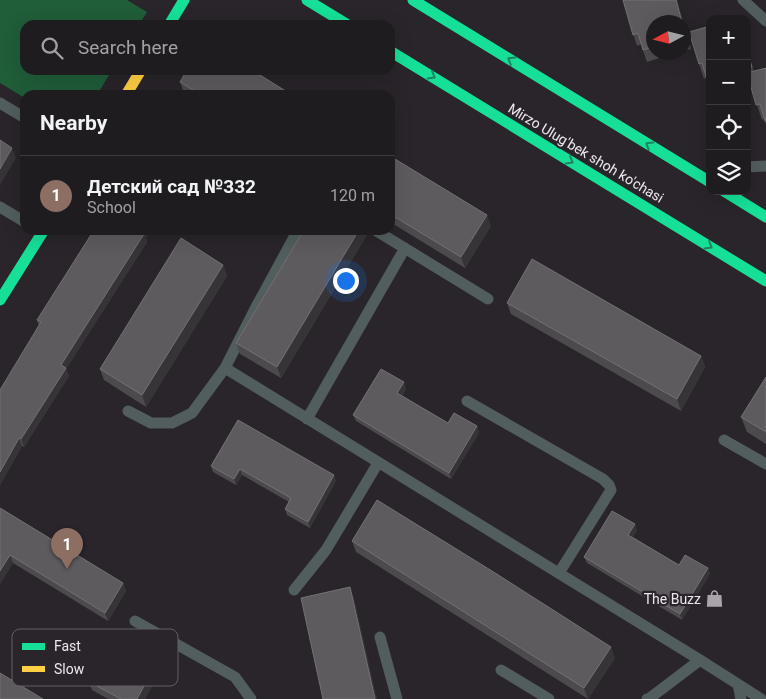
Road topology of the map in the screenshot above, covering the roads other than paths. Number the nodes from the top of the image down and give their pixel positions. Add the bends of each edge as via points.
1 (184, 0) edge
2 (307, 0) edge
3 (412, 0) edge
4 (743, 0) edge
5 (172, 20) edge
6 (340, 20) edge
7 (766, 22) edge
8 (395, 54) edge
9 (138, 75) edge
10 (129, 90) edge
11 (0, 103) edge
12 (20, 115) edge
13 (766, 166) edge
14 (751, 167) edge
15 (706, 169) edge
16 (691, 171) junction
17 (706, 180) edge
18 (730, 195) edge
19 (0, 207) edge
20 (766, 217) edge
21 (20, 219) edge
22 (40, 235) edge
23 (295, 235) edge
24 (383, 235) edge
25 (405, 248) junction
26 (766, 281) edge
27 (488, 299) dead end
28 (0, 300) edge
29 (225, 368) junction
30 (467, 401) dead end
31 (128, 411) dead end
32 (307, 418) junction
33 (724, 440) dead end
34 (378, 463) junction
35 (766, 464) edge
36 (559, 574) junction
37 (294, 590) dead end
38 (135, 621) dead end
39 (149, 629) edge
40 (380, 637) dead end
41 (178, 645) edge
42 (700, 660) junction
43 (500, 670) dead end
44 (738, 684) junction
45 (251, 699) edge
46 (397, 699) edge
47 (549, 699) edge
48 (649, 699) edge
49 (741, 699) edge
50 (761, 699) edge

1 - 5 main road
2 - 6 main road
16 -> 3 main road
4 - 7 lane
8 -> 26 main road, Mirzo Ulug'bek shoh ko'chasi
9 - 10 main road
11 - 12 lane
13 - 14 lane
15 - 16 lane
16 - 17 main road
18 - 20 main road
19 - 21 lane
22 - 28 main road
23 - 29 lane
24 - 25 lane
25 - 27 lane
25 - 32 lane
29 - 31 lane via 192,414 172,423 152,423
29 - 32 lane
30 - 36 lane via 609,485 611,490
32 - 34 lane
33 - 35 lane
34 - 36 lane
34 - 37 lane via 326,550
36 - 42 lane
38 - 39 lane
40 - 46 lane
41 - 45 lane via 235,677
42 - 44 lane
42 - 48 lane
43 - 47 lane
44 - 49 lane
44 - 50 lane

